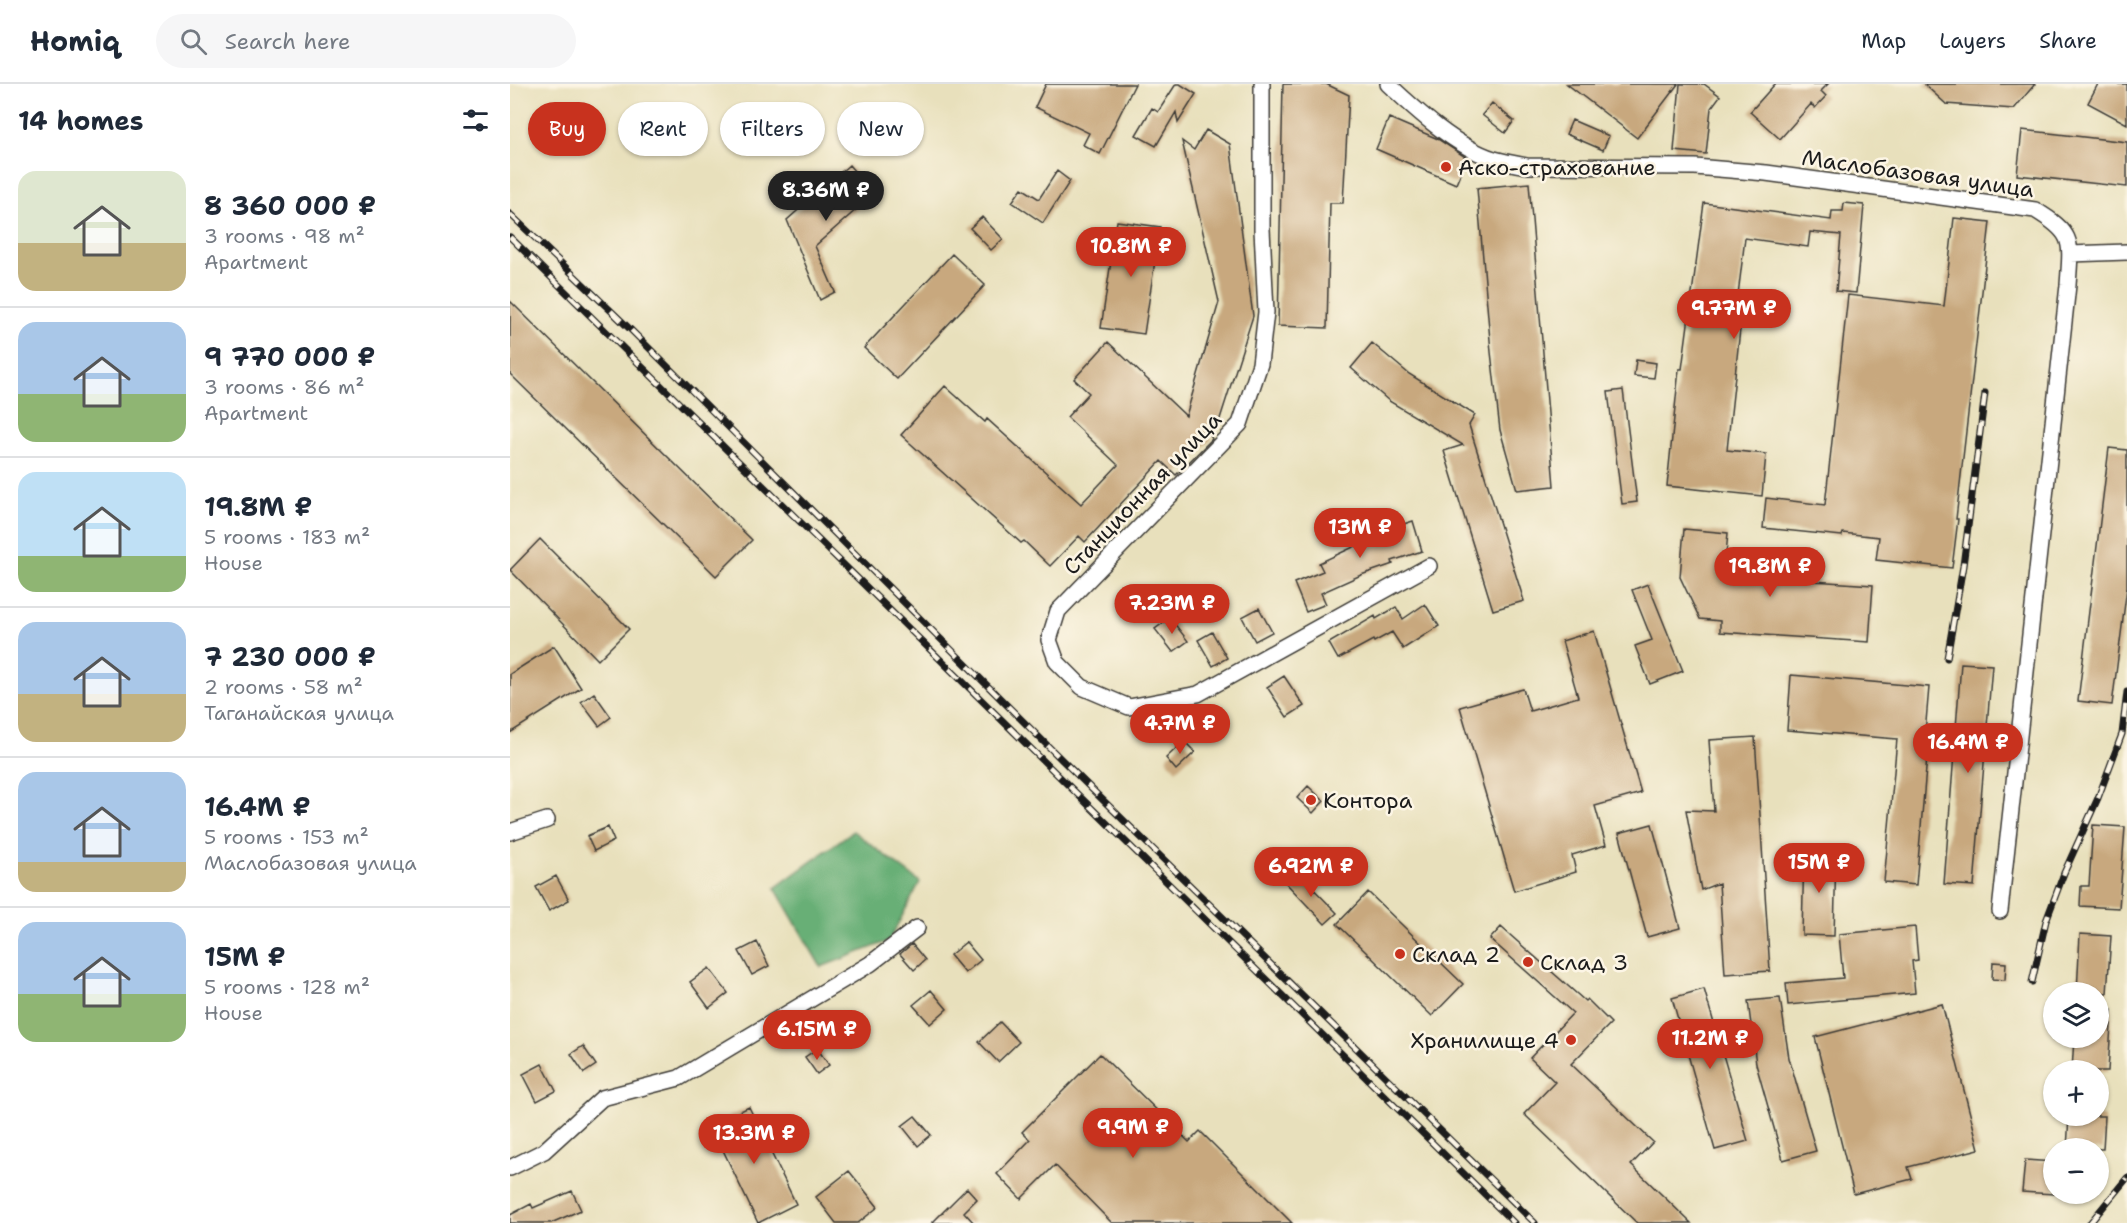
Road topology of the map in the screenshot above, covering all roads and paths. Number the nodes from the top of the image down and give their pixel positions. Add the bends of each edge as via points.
1 (1262, 84) edge
2 (1388, 84) edge
3 (2127, 252) edge
4 (2070, 254) junction
5 (1429, 566) dead end
6 (547, 820) dead end
7 (510, 832) edge
8 (2000, 911) dead end
9 (917, 928) dead end
10 (510, 1168) edge

1 - 5 street, Станционная улица via 1266,312 1260,364 1240,424 1058,611 1049,640 1057,662 1082,687 1129,707 1198,694
2 - 4 street, Маслобазовая улица via 1447,132 1493,159 1527,166 1695,167 1766,173 2035,210 2056,222 2068,238
3 - 4 street
4 - 8 street, Маслобазовая улица
6 - 7 street
9 - 10 street via 870,964 680,1078 602,1098 544,1151

